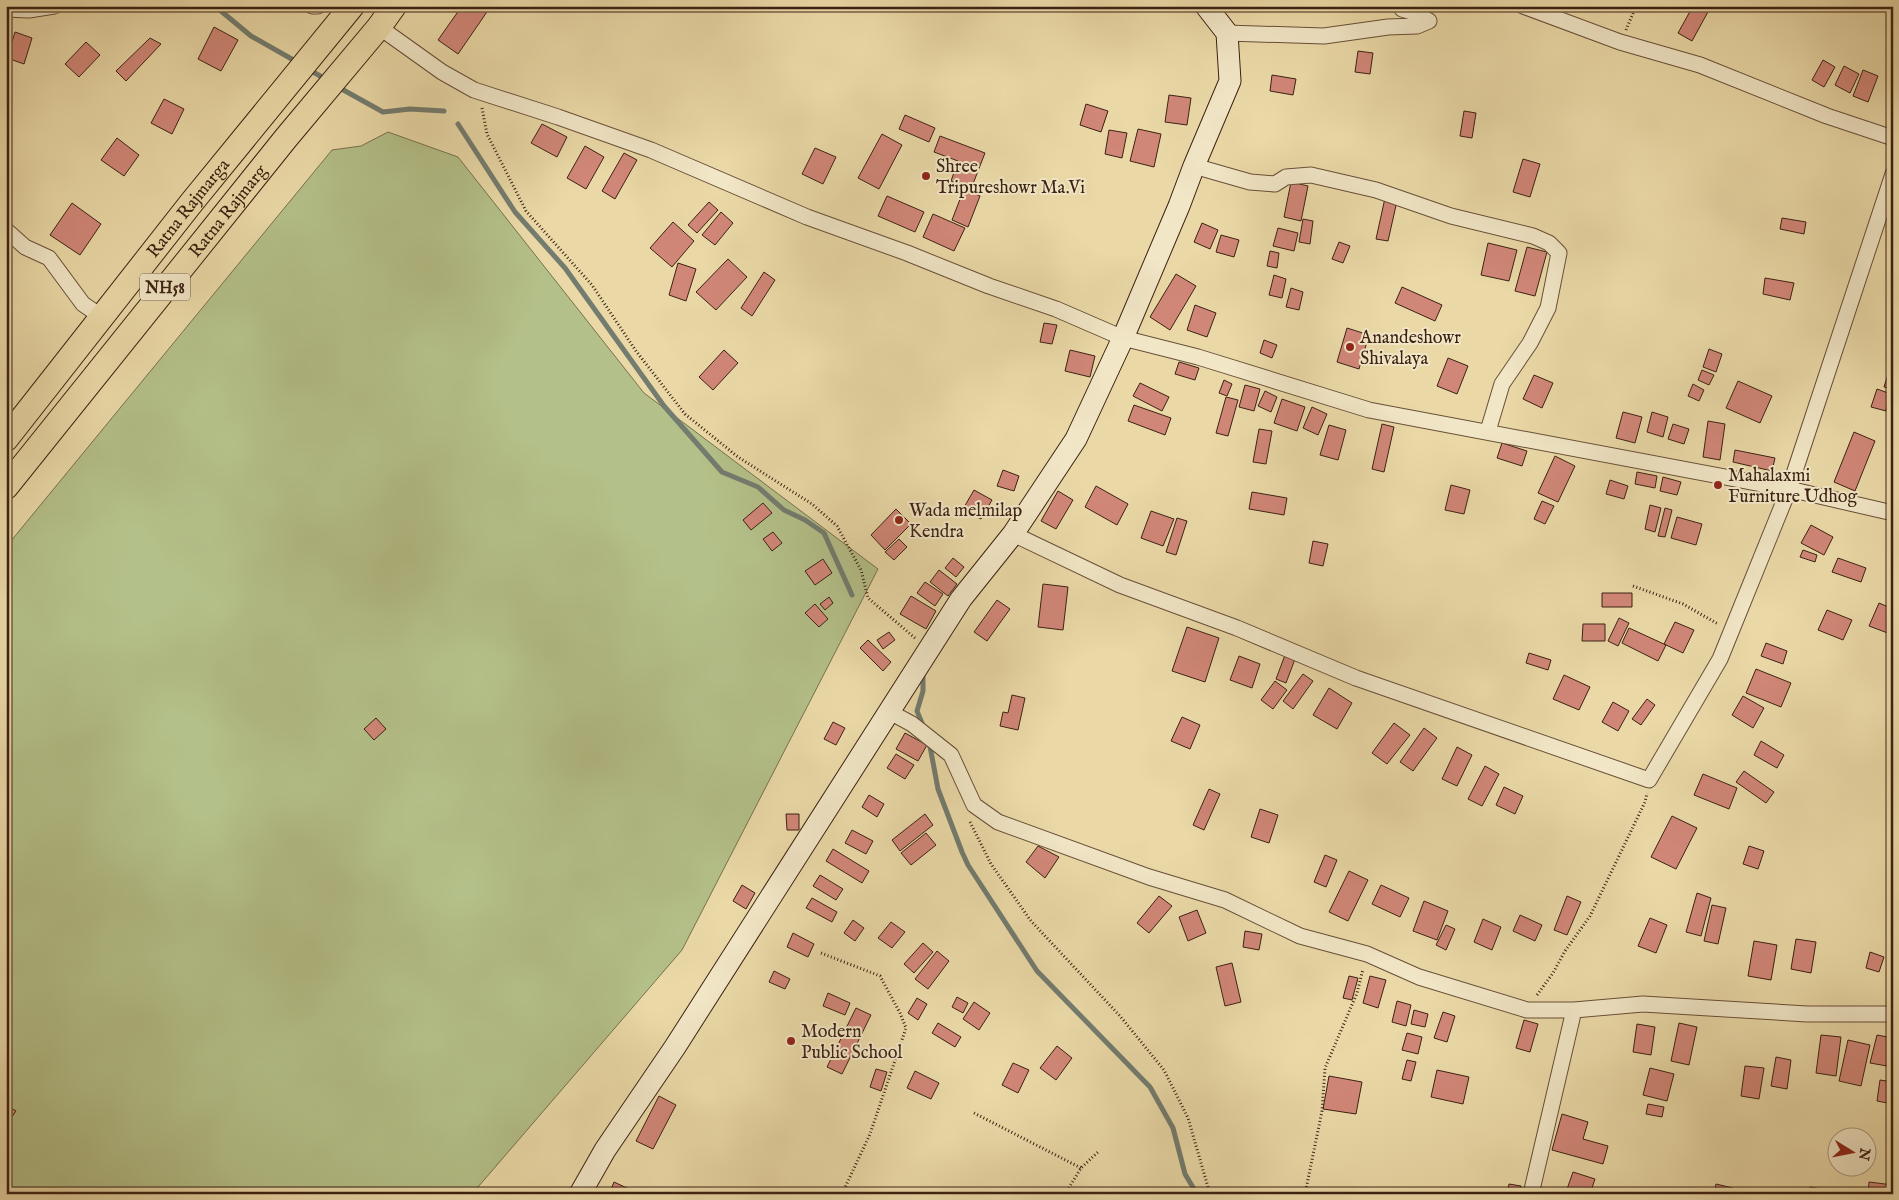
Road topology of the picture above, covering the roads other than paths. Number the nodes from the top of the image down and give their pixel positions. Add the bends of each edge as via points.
1 (54, 6) edge
2 (312, 6) edge
3 (318, 6) edge
4 (394, 6) edge
5 (1206, 6) edge
6 (1400, 6) edge
7 (1523, 6) edge
8 (6, 9) edge
9 (349, 11) edge
10 (376, 30) junction
11 (1227, 34) junction
12 (1893, 138) edge
13 (1194, 166) junction
14 (1893, 174) edge
15 (6, 230) edge
16 (102, 317) junction
17 (1123, 338) junction
18 (1488, 431) junction
19 (6, 439) edge
20 (6, 487) edge
21 (1789, 489) junction
22 (1893, 513) edge
23 (1013, 534) junction
24 (888, 711) junction
25 (1574, 1010) junction
26 (1893, 1014) edge
27 (580, 1194) edge
28 (1530, 1194) edge

1 - 8 street
2 - 3 street
4 - 10 main road, Ratna Rajmarg / NH58
5 - 11 main road
6 - 11 street via 1429,21 1417,26 1324,36
7 - 12 street via 1620,42 1700,65 1827,116
9 - 16 main road, Ratna Rajmarga / NH58
10 - 17 street via 474,90 651,150 807,217 1056,309
10 - 20 main road, Ratna Rajmarg / NH58
11 - 13 main road via 1230,81
13 - 17 main road
13 - 18 street via 1250,182 1275,184 1286,177 1311,175 1376,190 1451,216 1549,243 1559,253 1548,308 1530,343 1502,384
14 - 21 street
15 - 16 street via 25,247 49,258 83,304
16 - 19 main road, Ratna Rajmarga / NH58
17 - 18 street via 1198,357 1369,410
17 - 23 main road via 1076,439
18 - 21 street
21 - 22 street
21 - 23 street via 1720,659 1649,780 1356,678 1237,628 1120,586
23 - 24 main road via 960,599
24 - 25 street via 912,724 951,755 974,805 998,822 1149,877 1225,900 1300,936 1367,954 1419,977 1527,1010
24 - 27 main road via 675,1047 605,1150
25 - 26 street via 1643,1004 1807,1014
25 - 28 street

